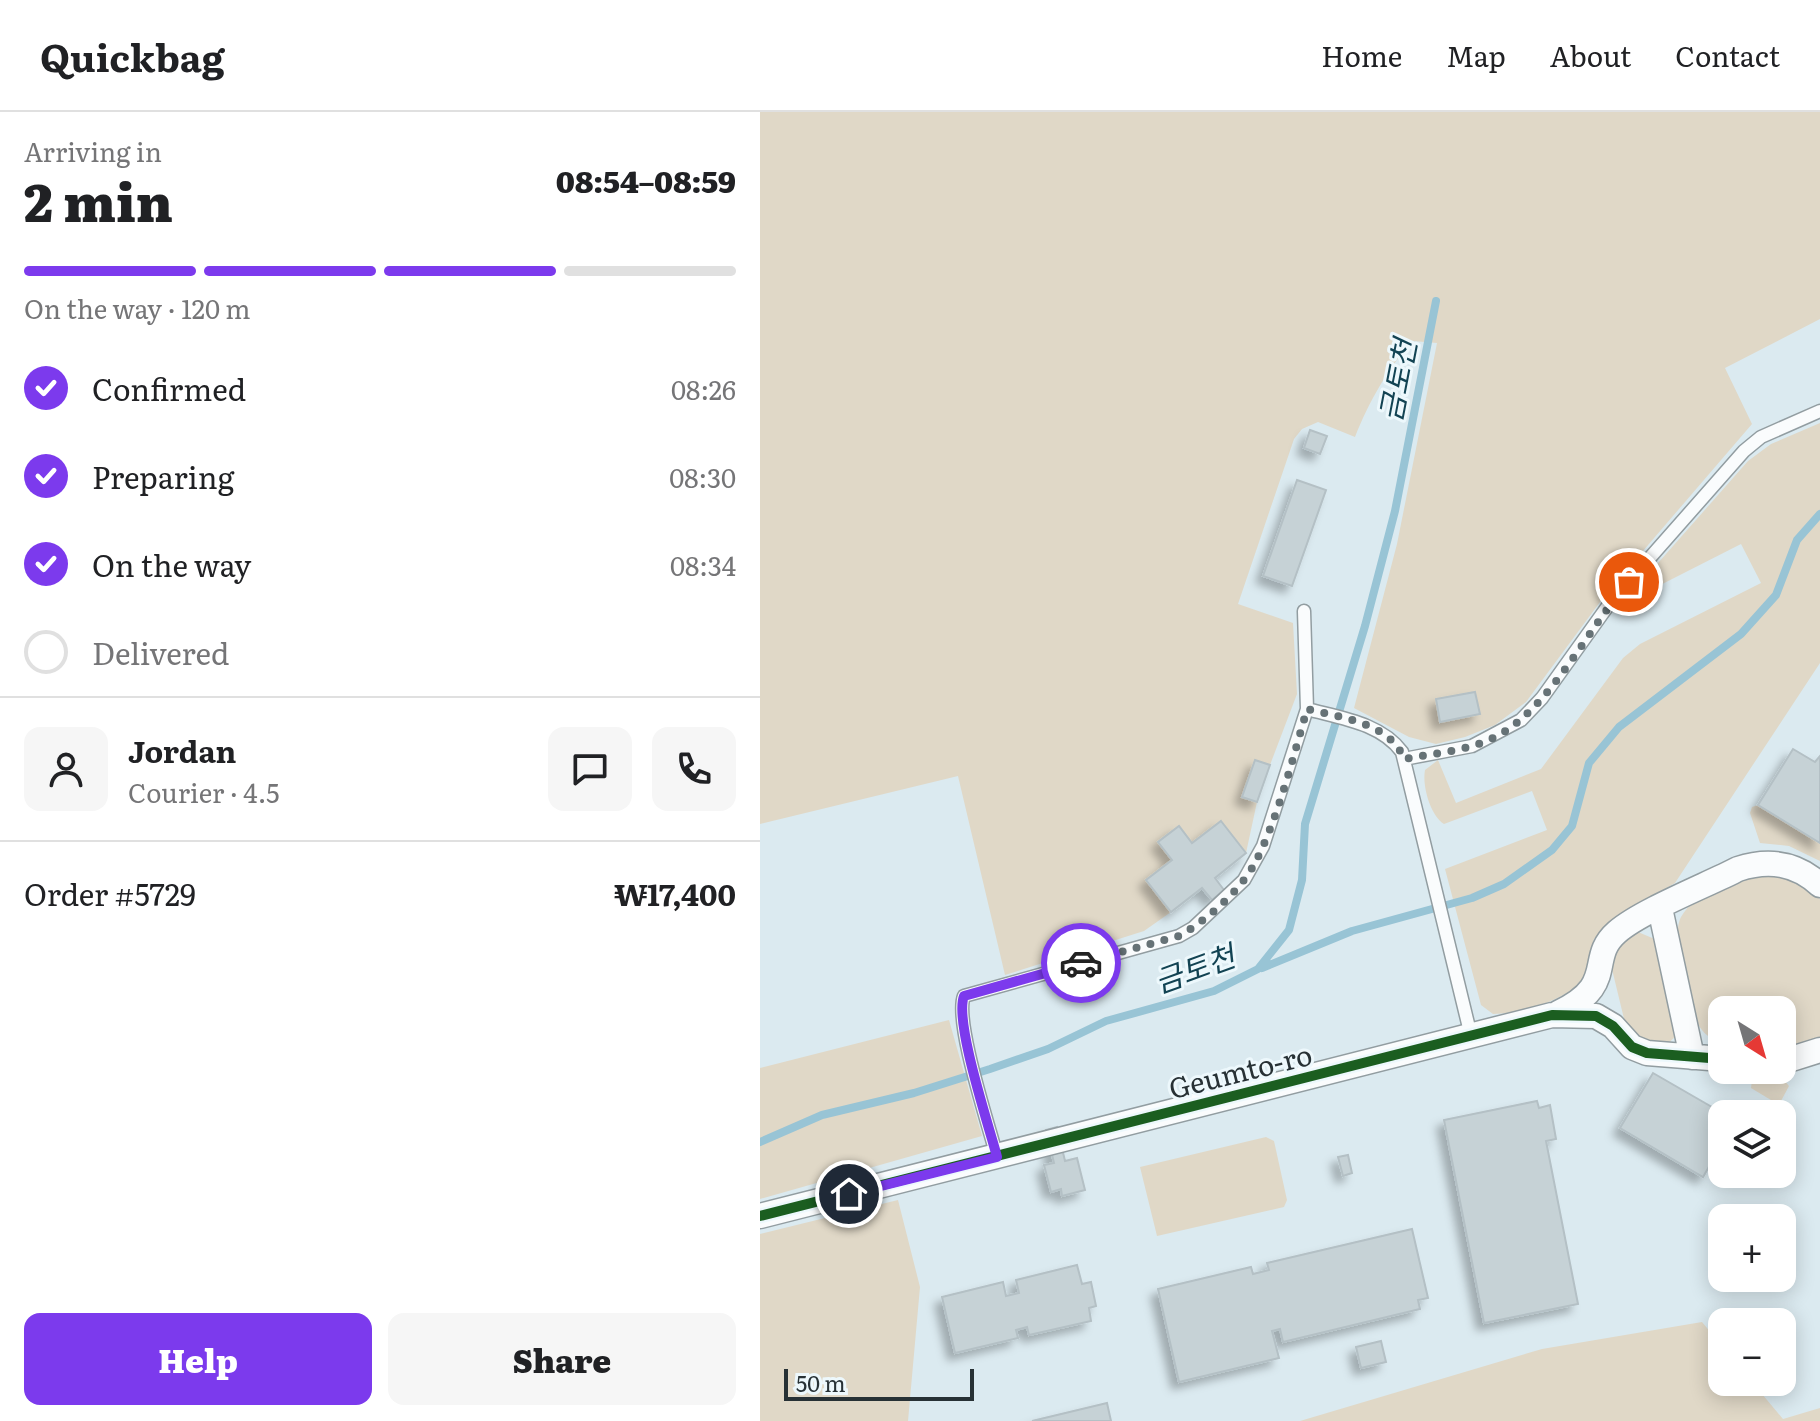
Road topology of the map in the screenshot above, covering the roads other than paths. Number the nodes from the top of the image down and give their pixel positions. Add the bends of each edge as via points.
1 (1820, 411) edge
2 (1304, 611) dead end
3 (1307, 709) junction
4 (1404, 759) junction
5 (1820, 885) edge
6 (1660, 908) junction
7 (1552, 1015) junction
8 (1471, 1036) junction
9 (1820, 1050) edge
10 (1692, 1057) junction
11 (1708, 1058) edge
12 (1796, 1058) edge
13 (995, 1147) junction
14 (760, 1216) edge

1 - 4 lane via 1761,437 1744,451 1610,603 1521,720 1472,746
2 - 3 lane
3 - 4 lane via 1354,722 1394,741
3 - 13 lane via 1255,863 1193,928 1164,942 972,991 962,1002 965,1034
4 - 8 lane
5 - 6 street, Geumto-ro via 1786,866 1752,864
6 - 7 street, Geumto-ro via 1617,932 1604,951 1600,977 1589,994
6 - 10 street
7 - 8 street, Geumto-ro
7 - 10 street, Geumto-ro via 1596,1016 1639,1051
8 - 13 street, Geumto-ro
9 - 12 street
10 - 11 street, Geumto-ro
13 - 14 street, Geumto-ro

